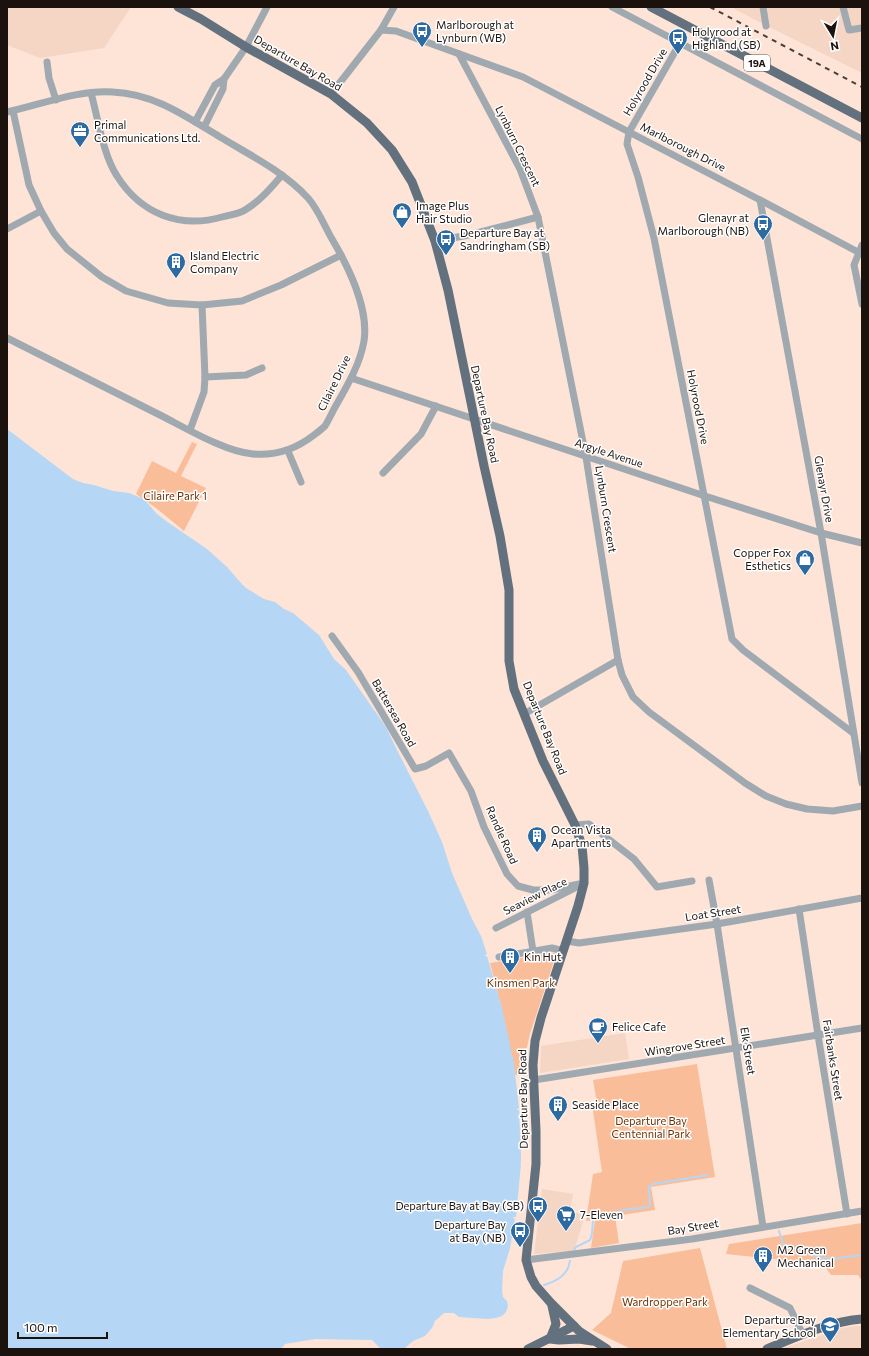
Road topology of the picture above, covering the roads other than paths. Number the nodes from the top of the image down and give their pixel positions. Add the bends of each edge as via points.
1 (178, 7) edge
2 (190, 7) edge
3 (267, 7) edge
4 (394, 7) edge
5 (612, 7) edge
6 (651, 7) edge
7 (763, 7) edge
8 (843, 7) edge
9 (201, 19) junction
10 (766, 26) dead end
11 (862, 28) edge
12 (381, 30) junction
13 (680, 43) junction
14 (246, 47) junction
15 (459, 54) junction
16 (47, 62) dead end
17 (224, 79) junction
18 (91, 92) junction
19 (331, 94) junction
20 (56, 100) junction
21 (10, 111) edge
22 (862, 118) edge
23 (195, 122) junction
24 (204, 127) junction
25 (629, 132) junction
26 (862, 139) edge
27 (282, 175) junction
28 (760, 200) junction
29 (41, 210) junction
30 (538, 217) junction
31 (7, 229) edge
32 (435, 241) junction
33 (860, 249) edge
34 (341, 255) junction
35 (862, 304) edge
36 (202, 305) junction
37 (7, 338) edge
38 (262, 368) dead end
39 (206, 377) junction
40 (350, 378) junction
41 (436, 406) junction
42 (474, 419) junction
43 (190, 430) junction
44 (288, 451) junction
45 (586, 457) junction
46 (383, 473) dead end
47 (301, 482) dead end
48 (705, 496) junction
49 (821, 533) junction
50 (862, 543) edge
51 (332, 636) dead end
52 (618, 660) junction
53 (524, 714) junction
54 (853, 733) junction
55 (450, 753) joint
56 (862, 783) edge
57 (862, 806) edge
58 (575, 825) junction
59 (709, 880) dead end
60 (692, 881) dead end
61 (584, 883) junction
62 (862, 898) edge
63 (800, 909) junction
64 (528, 912) junction
65 (717, 924) junction
66 (496, 928) dead end
67 (567, 940) junction
68 (533, 951) junction
69 (564, 951) junction
70 (499, 957) dead end
71 (862, 1028) edge
72 (818, 1035) junction
73 (736, 1049) junction
74 (534, 1080) junction
75 (862, 1211) edge
76 (847, 1214) junction
77 (763, 1227) junction
78 (526, 1260) junction
79 (750, 1288) dead end
80 (551, 1303) junction
81 (862, 1319) edge
82 (574, 1326) junction
83 (804, 1335) junction
84 (550, 1338) junction
85 (595, 1342) junction
86 (528, 1349) edge
87 (607, 1349) edge
88 (767, 1349) edge

1 - 9 main road, Departure Bay Road
2 - 9 main road, Departure Bay Road
3 - 14 street
4 - 12 street
5 - 13 street
6 - 22 main road, 19A
7 - 10 street
8 - 11 street via 848,30
9 - 14 main road, Departure Bay Road
12 - 15 street, Marlborough Drive via 396,31
12 - 19 street
13 - 25 street, Holyrood Drive
13 - 26 street
14 - 17 street
14 - 19 main road, Departure Bay Road
15 - 25 street, Marlborough Drive via 523,77
15 - 30 street, Lynburn Crescent via 520,170
16 - 20 street
17 - 23 street via 215,85
17 - 24 street via 223,89
18 - 20 street, Cilaire Drive
18 - 23 street, Cilaire Drive via 111,91 148,97
18 - 27 street via 108,156 117,176 143,205 163,216 182,221 209,221 244,212 263,197
19 - 32 main road, Departure Bay Road via 367,123 392,150 412,182
20 - 21 street, Cilaire Drive
21 - 29 street via 29,185
23 - 24 street, Cilaire Drive
24 - 27 street, Cilaire Drive
25 - 28 street, Marlborough Drive
25 - 48 street, Holyrood Drive via 627,144 654,238
27 - 34 street, Cilaire Drive via 309,200
28 - 33 street, Marlborough Drive
28 - 49 street, Glenayr Drive
29 - 31 street
29 - 36 street via 54,234 102,277 126,291 168,304
30 - 32 street
30 - 45 street, Lynburn Crescent
32 - 42 main road, Departure Bay Road via 448,290
33 - 35 street via 854,265
34 - 36 street via 281,285 242,300
34 - 40 street, Cilaire Drive via 361,302 365,326 358,364
36 - 39 street
37 - 43 street, Cilaire Drive
38 - 39 street via 246,376
39 - 43 street via 204,392
40 - 41 street, Argyle Avenue
40 - 44 street, Cilaire Drive via 324,428
41 - 42 street, Argyle Avenue
41 - 46 street via 421,434
42 - 45 street, Argyle Avenue
42 - 53 main road, Departure Bay Road via 500,536 509,590 509,661 514,689
43 - 44 street, Cilaire Drive via 230,449 251,454
44 - 47 street
45 - 48 street, Argyle Avenue
45 - 52 street, Lynburn Crescent
48 - 49 street, Argyle Avenue
48 - 54 street, Holyrood Drive via 732,639
49 - 50 street, Argyle Avenue
49 - 54 street, Glenayr Drive
51 - 55 street, Battersea Road via 358,672 414,769 426,766
52 - 53 street
52 - 57 street, Lynburn Crescent via 633,697 649,712 766,796 807,809 833,811
53 - 58 main road, Departure Bay Road via 543,761
54 - 56 street, Glenayr Drive
55 - 61 street, Randle Road via 472,791 484,827 507,874 518,886 533,890 551,890
58 - 60 street via 589,824 634,860 657,887
58 - 61 main road, Departure Bay Road via 582,846
59 - 65 street, Elk Street
61 - 64 street, Seaview Place
61 - 67 main road, Departure Bay Road
62 - 63 street, Loat Street
63 - 65 street, Loat Street
63 - 72 street, Fairbanks Street
64 - 66 street, Seaview Place
64 - 68 street
65 - 67 street, Loat Street via 579,943
65 - 73 street, Elk Street
67 - 69 main road, Departure Bay Road
68 - 69 street via 552,948
68 - 70 street
69 - 74 main road, Departure Bay Road via 535,1041
71 - 72 street, Wingrove Street
72 - 73 street, Wingrove Street
72 - 76 street, Fairbanks Street
73 - 74 street, Wingrove Street
73 - 77 street, Elk Street
74 - 78 main road, Departure Bay Road via 536,1164
75 - 76 street, Bay Street
76 - 77 street, Bay Street
77 - 78 street, Bay Street via 692,1239
78 - 80 main road, Departure Bay Road via 531,1277
79 - 83 street via 790,1308
80 - 82 main road, Departure Bay Road
80 - 84 main road via 557,1320
81 - 83 main road via 843,1321
82 - 84 main road
82 - 85 main road, Departure Bay Road
83 - 88 main road
84 - 85 main road
84 - 86 main road
85 - 87 main road, Departure Bay Road

